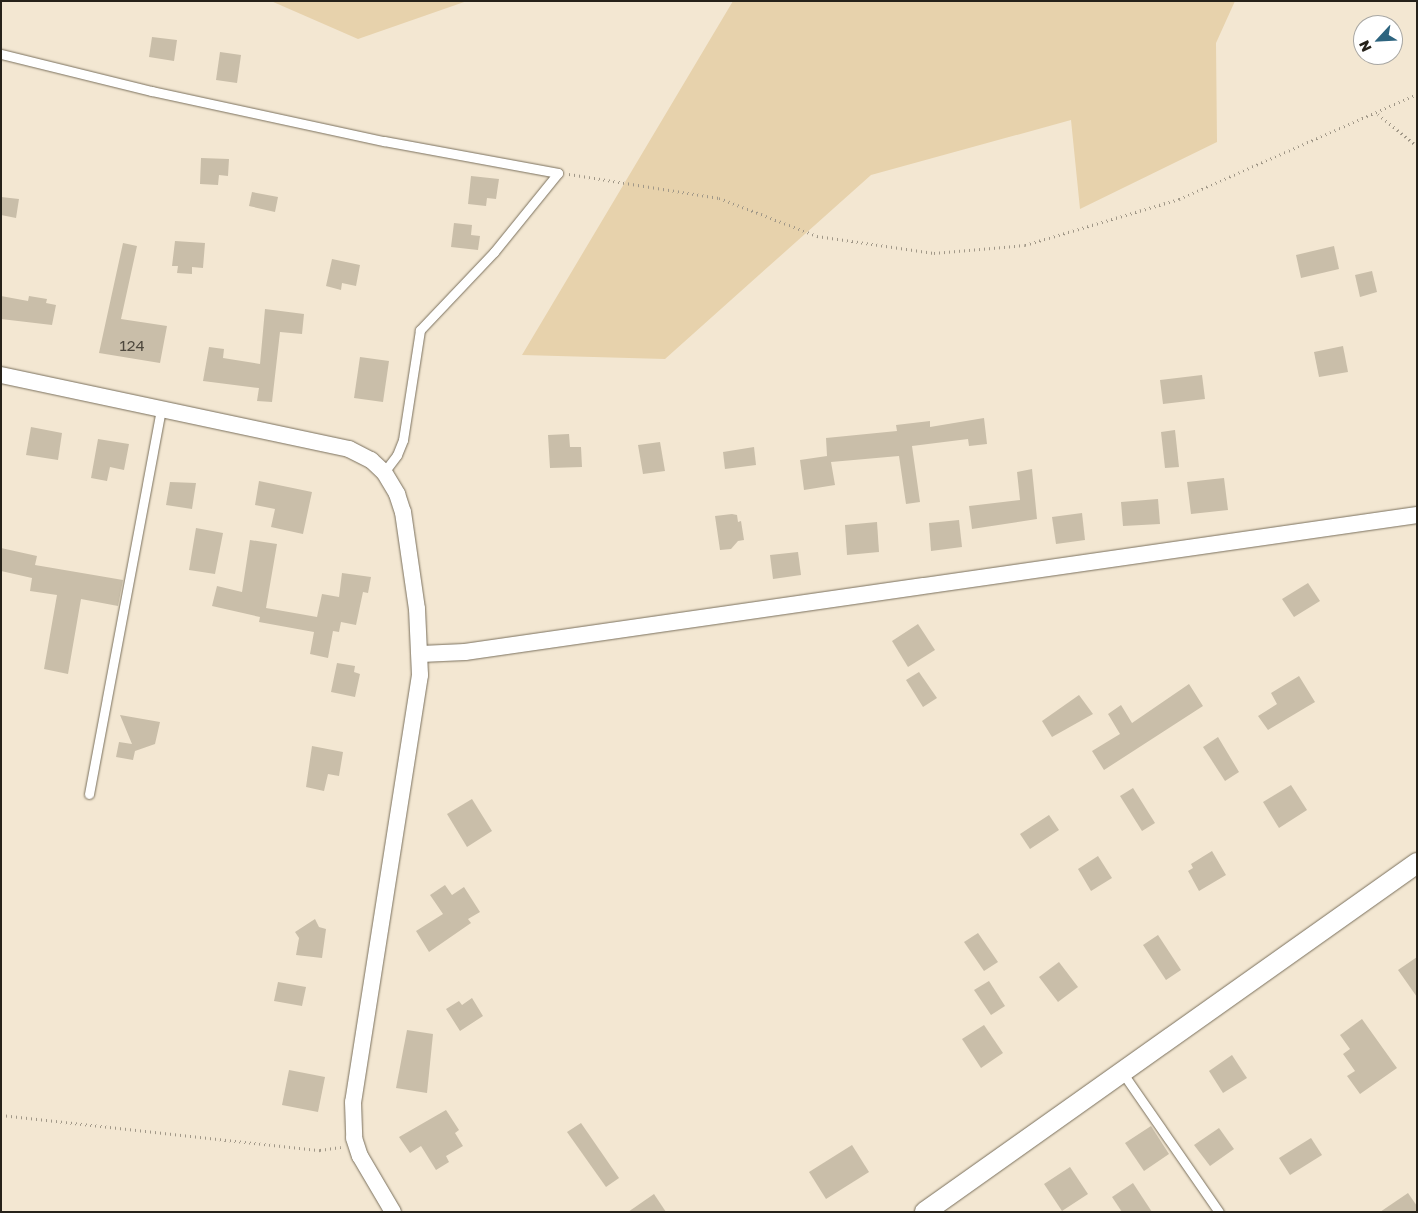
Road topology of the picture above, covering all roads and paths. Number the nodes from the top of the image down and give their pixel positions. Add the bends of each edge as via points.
1 (1, 54) edge
2 (1417, 94) edge
3 (1378, 114) junction
4 (1417, 146) edge
5 (558, 173) junction
6 (1, 375) edge
7 (161, 408) junction
8 (384, 472) junction
9 (1417, 515) edge
10 (421, 654) junction
11 (89, 794) dead end
12 (1417, 862) edge
13 (1122, 1072) junction
14 (1, 1115) edge
15 (356, 1146) junction
16 (394, 1212) edge
17 (925, 1212) edge
18 (1219, 1212) edge

1 - 5 lane via 152,91 384,141
2 - 3 path
3 - 4 path
3 - 5 path via 1179,199 1025,244 934,254 817,236 719,198
5 - 8 lane via 494,252 420,330 402,440 397,455
6 - 7 street
7 - 8 street via 349,448 371,460
7 - 11 lane
8 - 10 street via 403,512
9 - 10 street via 465,652
10 - 15 street via 418,702 353,1102
12 - 13 street
13 - 17 street
13 - 18 lane
14 - 15 path via 320,1150
15 - 16 street

